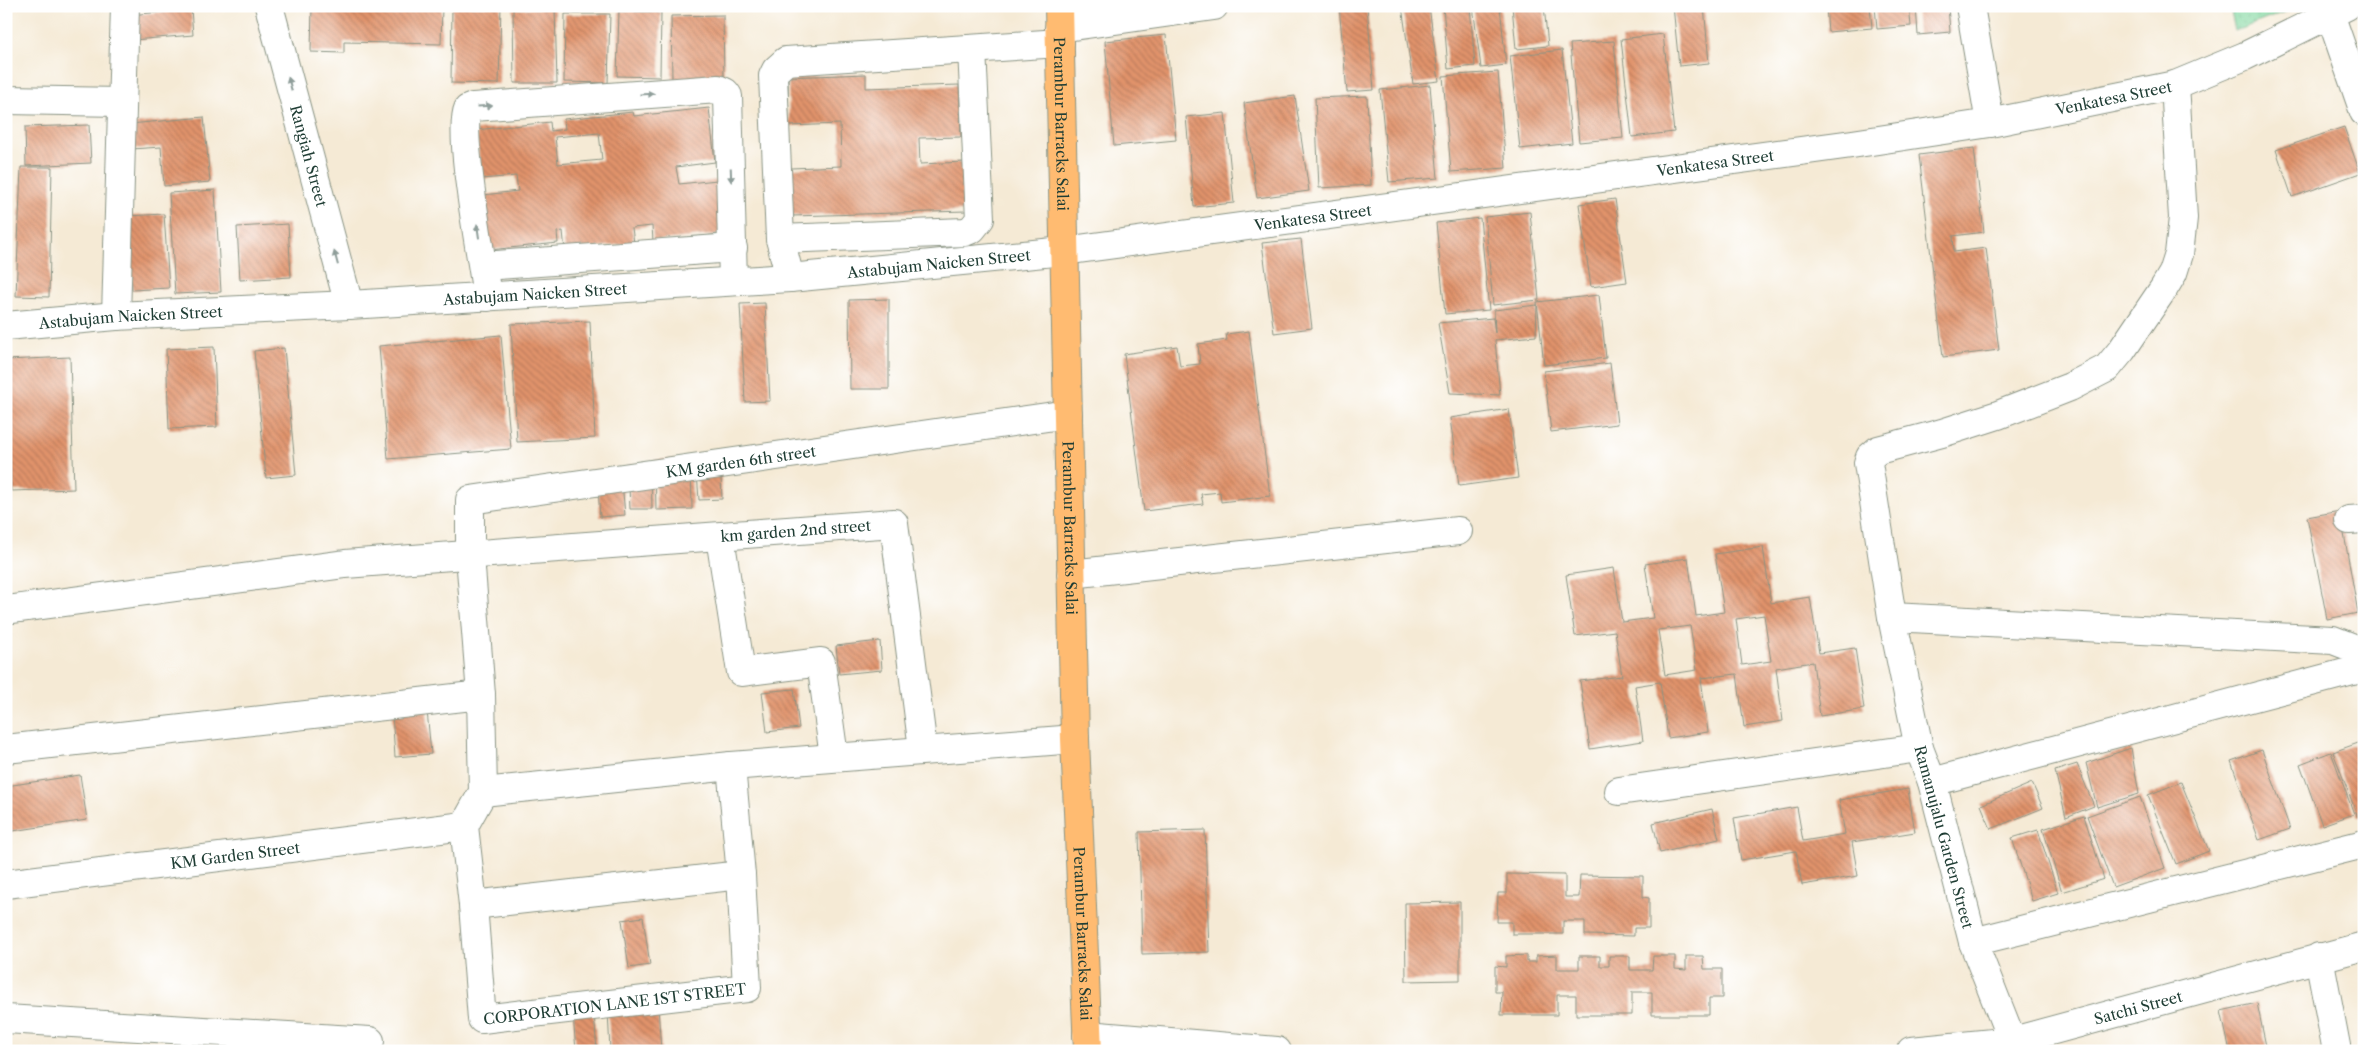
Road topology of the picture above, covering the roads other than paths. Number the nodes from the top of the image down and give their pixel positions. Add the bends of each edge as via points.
1 (124, 6) edge
2 (269, 6) edge
3 (1214, 6) edge
4 (1970, 6) edge
5 (2338, 10) edge
6 (1059, 26) edge
7 (972, 49) junction
8 (2175, 85) junction
9 (6, 100) edge
10 (121, 102) junction
11 (2364, 112) edge
12 (1990, 122) junction
13 (780, 239) junction
14 (733, 248) junction
15 (1064, 251) junction
16 (483, 266) junction
17 (790, 278) junction
18 (733, 282) junction
19 (488, 297) junction
20 (349, 305) junction
21 (116, 316) junction
22 (6, 326) edge
23 (1068, 414) junction
24 (1458, 530) dead end
25 (720, 537) junction
26 (470, 556) junction
27 (1071, 574) junction
28 (6, 610) edge
29 (1892, 617) junction
30 (2364, 652) edge
31 (2364, 668) edge
32 (481, 695) junction
33 (1075, 739) junction
34 (1919, 748) junction
35 (6, 749) edge
36 (923, 749) junction
37 (834, 757) junction
38 (731, 766) junction
39 (1932, 782) junction
40 (1619, 791) dead end
41 (483, 792) junction
42 (464, 826) junction
43 (2364, 844) edge
44 (741, 875) junction
45 (6, 884) edge
46 (473, 905) junction
47 (1973, 942) junction
48 (2364, 946) edge
49 (2318, 956) junction
50 (6, 1019) edge
51 (370, 1041) dead end
52 (1088, 1043) edge
53 (2015, 1046) edge
54 (1277, 1051) edge
55 (1911, 1051) edge
56 (2337, 1051) edge

1 - 10 street
20 -> 2 street, Rangiah Street
3 - 6 street
4 - 12 street
5 - 8 street, Venkatesa Street via 2245,56
5 - 11 street
6 - 7 street
6 - 15 main road, Perambur Barracks Salai
7 - 13 street via 786,61 780,65 773,76
7 - 13 street via 980,219 972,229 965,232
8 - 12 street, Venkatesa Street
8 - 29 street, Ramanujalu Garden Street via 2183,218 2179,254 2173,273 2122,350 2106,368 2070,387 1951,430 1878,450 1870,457 1869,472
9 - 10 street
10 - 21 street
12 - 15 street, Venkatesa Street via 1852,144
13 - 17 street
14 - 16 street
16 -> 14 street via 464,125 468,109 473,106 725,92 729,106
14 - 18 street
15 - 17 street, Astabujam Naicken Street
15 - 23 main road, Perambur Barracks Salai
16 - 19 street
17 - 18 street, Astabujam Naicken Street
18 - 19 street, Astabujam Naicken Street
19 - 20 street, Astabujam Naicken Street
20 - 21 street, Astabujam Naicken Street
21 - 22 street, Astabujam Naicken Street
23 - 26 street, KM garden 6th street via 470,500
23 - 27 main road, Perambur Barracks Salai
24 - 27 street
25 - 26 street, km garden 2nd street
25 - 36 street, km garden 2nd street via 894,523
25 - 37 street via 741,672 821,662
26 - 28 street, km garden 2nd street via 344,564
26 - 32 street
27 - 33 main road, Perambur Barracks Salai
29 - 30 street via 2333,640
29 - 34 street, Ramanujalu Garden Street
31 - 39 street
32 - 35 street
32 - 41 street
33 - 36 street
33 - 52 main road, Perambur Barracks Salai
34 - 39 street, Ramanujalu Garden Street
34 - 40 street
36 - 37 street
37 - 38 street
38 - 41 street
38 - 44 street
39 - 47 street, Ramanujalu Garden Street
41 - 42 street
42 - 45 street, KM Garden Street
42 - 46 street
43 - 47 street
44 - 46 street
44 - 46 street, CORPORATION LANE 1ST STREET via 747,988 482,1019
47 - 53 street, Ramanujalu Garden Street
48 - 49 street, Satchi Street
49 - 53 street, Satchi Street
49 - 56 street
50 - 51 street
52 - 54 street
53 - 55 street, Satchi Street

